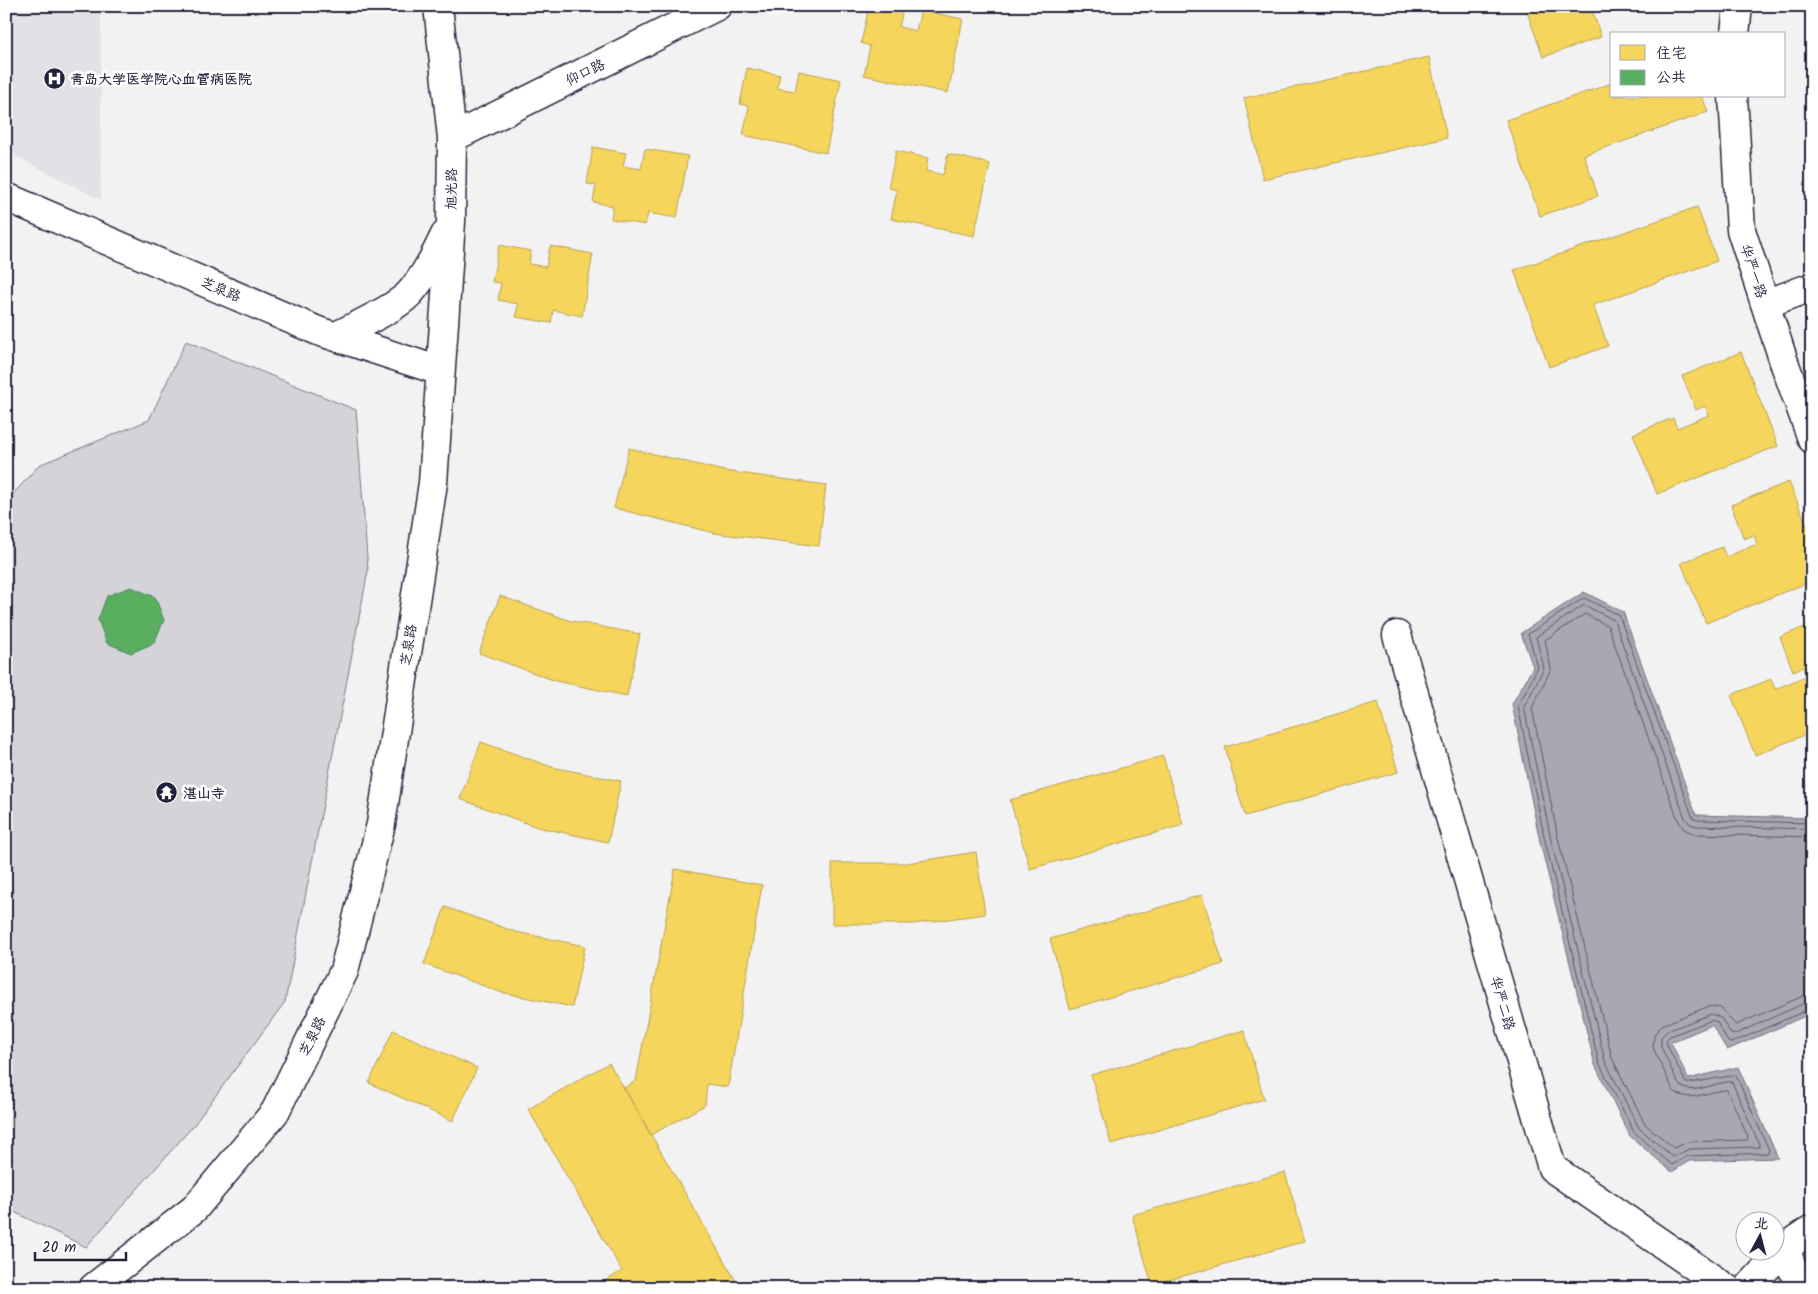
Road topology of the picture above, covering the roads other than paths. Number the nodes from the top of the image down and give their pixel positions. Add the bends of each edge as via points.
1 (438, 6) edge
2 (717, 6) edge
3 (1738, 6) edge
4 (1735, 32) edge
5 (1733, 98) edge
6 (452, 138) junction
7 (6, 197) edge
8 (451, 222) junction
9 (1812, 286) edge
10 (1764, 304) junction
11 (336, 336) junction
12 (440, 372) junction
13 (1812, 439) edge
14 (1397, 635) dead end
15 (1812, 1229) edge
16 (1786, 1247) edge
17 (1786, 1251) edge
18 (1772, 1262) edge
19 (93, 1288) edge
20 (1726, 1288) edge
21 (1748, 1288) edge
22 (1800, 1288) edge

1 - 6 street, 旭光路
2 - 6 street, 仰口路
3 - 4 street
5 - 10 street, 华严一路 via 1741,230
6 - 8 street, 旭光路
7 - 11 street, 芝泉路
8 - 11 street via 428,269 408,295
8 - 12 street, 旭光路
9 - 10 street
10 - 13 street, 华严一路
11 - 12 street, 芝泉路
12 - 19 street, 芝泉路 via 433,483 381,824 344,971 275,1112 194,1209
14 - 20 street, 华严二路 via 1552,1168
15 - 16 street
17 - 22 street
18 - 21 street

